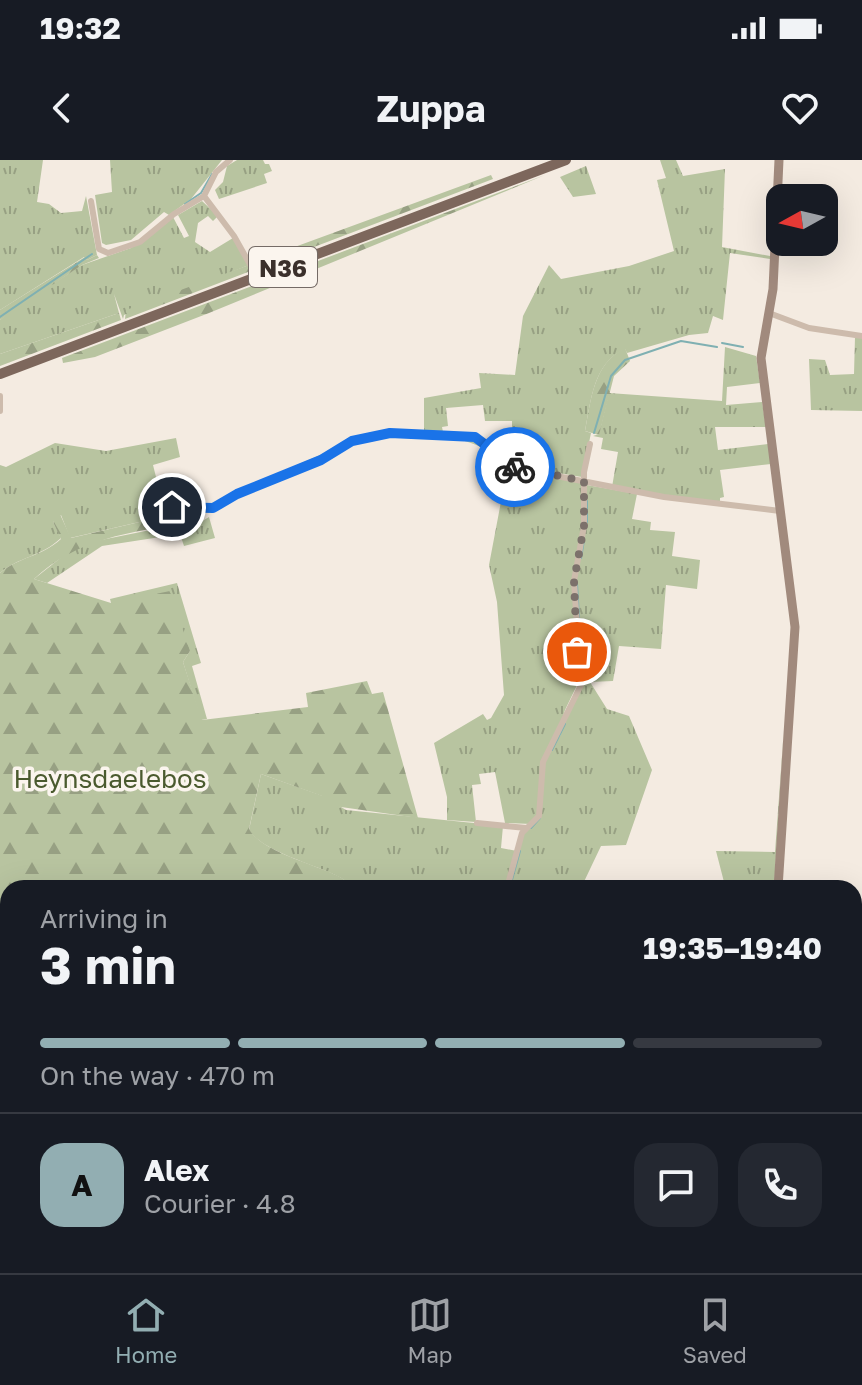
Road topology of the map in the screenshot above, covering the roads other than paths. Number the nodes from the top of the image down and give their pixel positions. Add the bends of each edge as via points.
1 (230, 160) edge
2 (566, 160) edge
3 (779, 160) edge
4 (204, 196) junction
5 (91, 201) dead end
6 (257, 277) junction
7 (768, 313) junction
8 (862, 336) edge
9 (0, 374) edge
10 (0, 396) edge
11 (0, 411) edge
12 (590, 444) dead end
13 (584, 481) junction
14 (172, 507) dead end
15 (780, 511) junction
16 (477, 823) dead end
17 (526, 828) junction
18 (510, 880) edge
19 (779, 880) edge

1 - 4 street via 216,172
2 - 6 main road, N36
3 - 7 street
4 - 5 street via 135,245 105,253 97,244
4 - 6 street
6 - 9 main road, N36
7 - 8 street via 809,328
7 - 15 street via 761,365
10 - 11 street
12 - 13 street
13 - 14 street via 515,467 475,437 398,433 352,441 213,508
13 - 15 street
13 - 17 street via 584,526 574,581 581,685 544,758 539,816
15 - 19 street via 795,643
16 - 17 street
17 - 18 street

